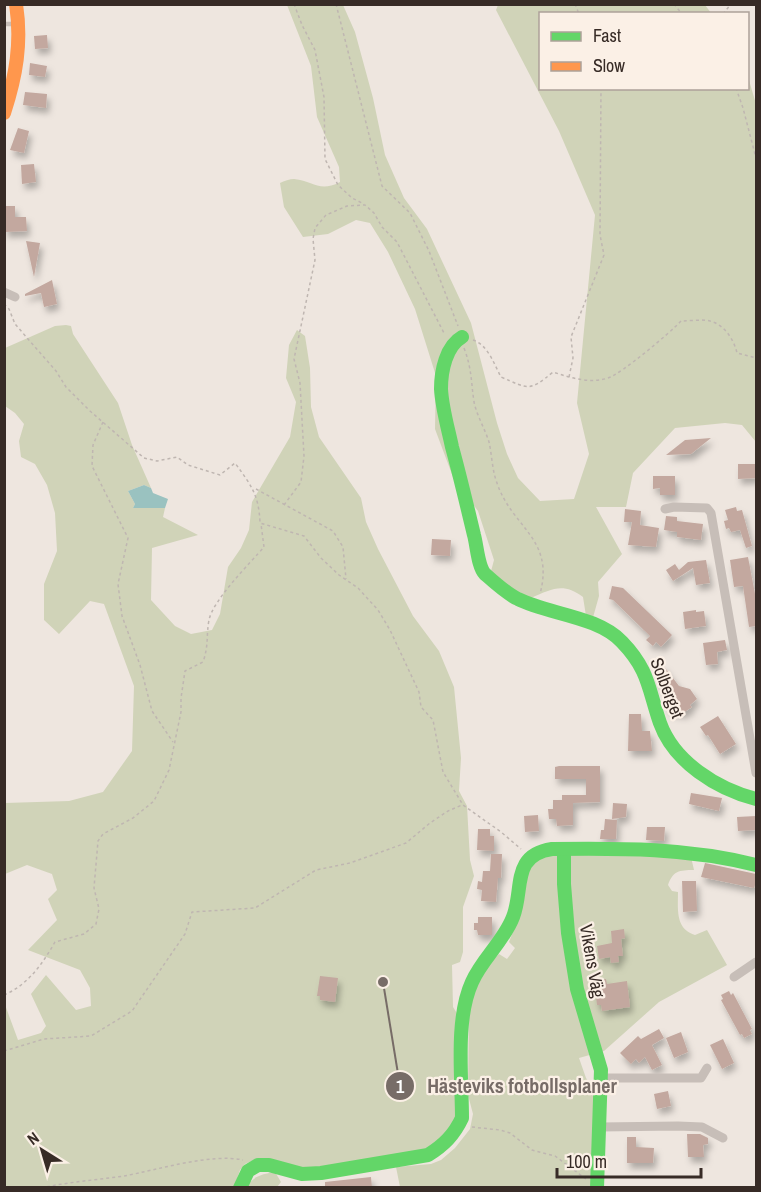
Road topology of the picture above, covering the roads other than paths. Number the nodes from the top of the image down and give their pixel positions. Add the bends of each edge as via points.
1 (16, 4) edge
2 (4, 24) edge
3 (20, 24) junction
4 (4, 113) edge
5 (4, 292) edge
6 (15, 297) dead end
7 (458, 340) road end
8 (665, 509) dead end
9 (756, 773) edge
10 (756, 799) edge
11 (564, 849) junction
12 (756, 865) edge
13 (756, 962) edge
14 (734, 977) dead end
15 (707, 1068) dead end
16 (601, 1078) junction
17 (600, 1127) junction
18 (723, 1138) dead end
19 (597, 1186) edge
20 (240, 1188) edge

1 - 3 street
2 - 3 lane
3 - 4 street via 19,57
5 - 6 street
7 - 10 street, Solberget via 445,360 441,388 483,572 517,599 592,623 625,644 645,672 664,733 681,757 716,783
8 - 9 street via 707,508 711,513
11 - 12 street via 678,850
11 - 16 street, Vikens Väg via 568,933 577,989 600,1062
11 - 20 street via 544,849 529,859 521,876 512,922 477,972 464,1002 462,1118 450,1140 428,1155 321,1173 302,1174 269,1165 255,1167
13 - 14 street
15 - 16 street via 701,1078
16 - 17 street, Vikens Väg
17 - 18 street via 702,1127
17 - 19 street, Vikens Väg

